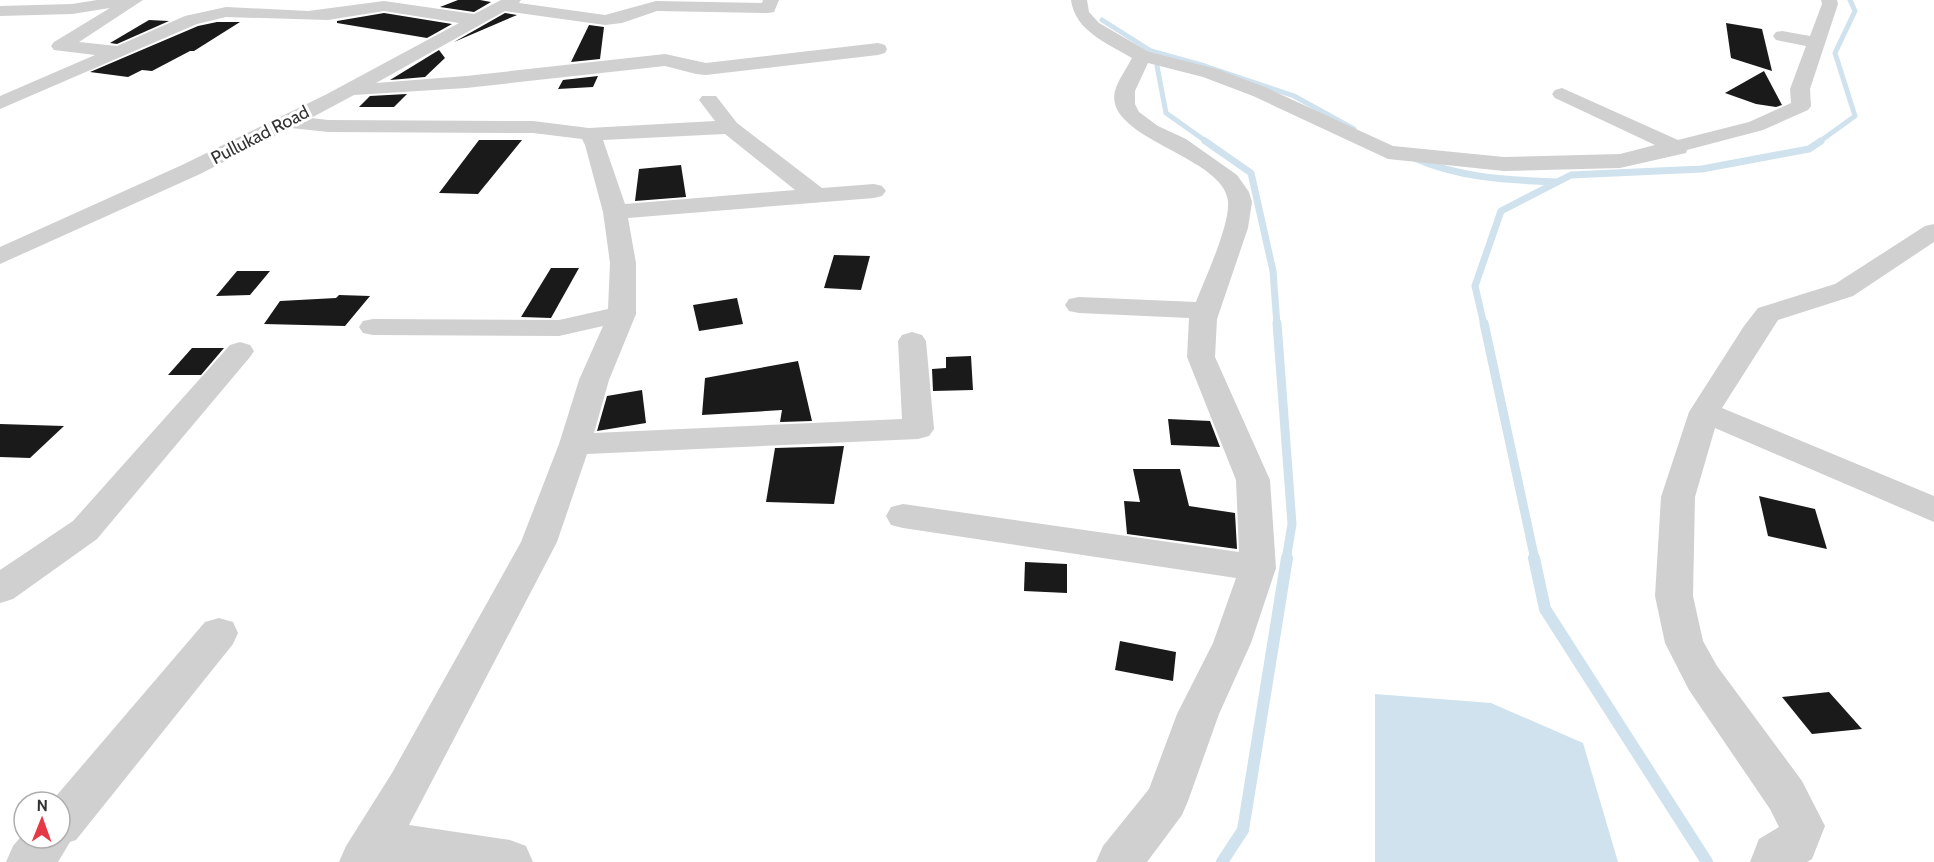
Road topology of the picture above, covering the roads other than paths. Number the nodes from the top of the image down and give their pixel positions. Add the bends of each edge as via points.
1 (126, 0) edge
2 (135, 0) edge
3 (771, 0) edge
4 (1079, 0) edge
5 (1829, 0) edge
6 (508, 3) edge
7 (0, 11) edge
8 (476, 20) junction
9 (1782, 36) dead end
10 (1817, 43) junction
11 (878, 49) dead end
12 (118, 51) junction
13 (1142, 56) junction
14 (347, 91) junction
15 (1562, 94) dead end
16 (709, 100) dead end
17 (0, 103) edge
18 (288, 121) junction
19 (730, 127) junction
20 (589, 134) junction
21 (1678, 148) junction
22 (874, 191) dead end
23 (817, 196) junction
24 (615, 212) junction
25 (1934, 231) edge
26 (0, 256) edge
27 (1079, 305) dead end
28 (1206, 311) junction
29 (622, 314) junction
30 (373, 327) dead end
31 (912, 341) dead end
32 (240, 351) dead end
33 (1704, 412) junction
34 (575, 444) junction
35 (1934, 510) edge
36 (903, 516) dead end
37 (1258, 568) junction
38 (0, 589) edge
39 (219, 633) dead end
40 (72, 811) edge
41 (39, 850) edge
42 (368, 852) edge
43 (29, 862) edge
44 (510, 862) edge
45 (1119, 862) edge
46 (1773, 862) edge

1 - 7 street via 72,9
2 - 12 street via 60,46
3 - 6 street via 768,8 656,6 605,20
4 - 13 street via 1081,13 1093,27
5 - 10 street
6 - 8 street, Pullukad Road
8 - 12 street via 384,6 308,16 226,12 191,20
8 - 14 street, Pullukad Road
9 - 10 street
10 - 21 street via 1800,89 1801,106 1756,126
11 - 14 street via 714,68 692,68 681,61 664,60
12 - 17 street
13 - 21 street via 1210,73 1260,92 1388,152 1504,164 1620,161
13 - 28 street via 1125,91 1130,115 1213,167 1229,180 1240,202 1236,228
14 - 18 street, Pullukad Road
15 - 21 street
16 - 19 street
18 - 20 street via 328,126 533,127
18 - 26 street, Pullukad Road
19 - 20 street
19 - 23 street
20 - 24 street via 596,145
22 - 23 street
23 - 24 street
24 - 29 street via 623,263
25 - 33 street via 1844,290 1768,314
27 - 28 street
28 - 37 street via 1201,357 1253,480
29 - 30 street via 559,328
29 - 34 street via 594,380
31 - 34 street via 918,429
32 - 38 street via 85,530
33 - 35 street
33 - 46 street via 1678,497 1674,596 1684,643 1703,678 1786,795 1802,826 1796,844 1775,855
34 - 42 street via 539,542
36 - 37 street
37 - 45 street via 1232,643 1198,714 1166,801
39 - 40 street
41 - 43 street
42 - 44 street

